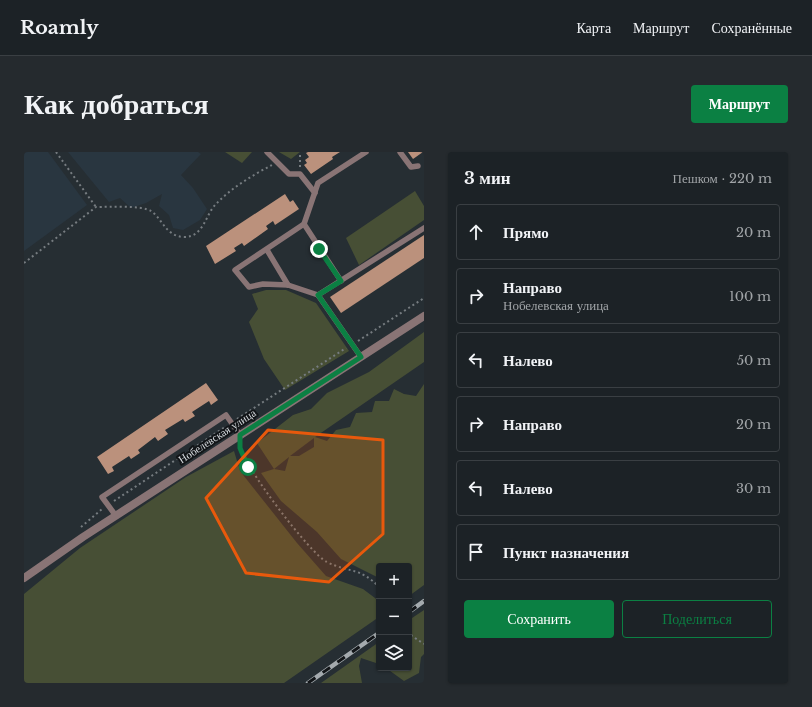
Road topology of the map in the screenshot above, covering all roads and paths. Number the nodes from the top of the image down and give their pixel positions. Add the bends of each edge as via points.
1 (56, 152) edge
2 (267, 152) edge
3 (300, 152) edge
4 (366, 152) edge
5 (400, 152) edge
6 (424, 161) edge
7 (278, 162) junction
8 (300, 174) junction
9 (314, 193) junction
10 (96, 207) junction
11 (304, 224) junction
12 (424, 228) edge
13 (267, 250) junction
14 (24, 263) edge
15 (341, 281) junction
16 (288, 285) junction
17 (318, 295) junction
18 (424, 298) edge
19 (424, 316) edge
20 (352, 344) junction
21 (361, 357) junction
22 (231, 423) junction
23 (240, 435) junction
24 (108, 505) junction
25 (116, 516) junction
26 (78, 529) dead end
27 (24, 578) edge
28 (376, 584) edge
29 (412, 635) edge
30 (424, 644) edge

1 - 10 path
2 - 7 lane
3 - 8 path
4 - 9 lane via 318,183
5 - 6 lane via 411,167
7 - 8 lane via 289,174
7 - 10 path via 245,181 216,204 203,227 195,234 184,237 163,227 150,211 138,208
8 - 9 lane
9 - 11 lane
10 - 14 path
11 - 13 lane
11 - 15 lane
12 - 15 lane
13 - 16 lane
13 - 16 lane via 235,270 249,288 263,284
15 - 17 lane
16 - 17 lane
17 - 20 lane
18 - 20 path
19 - 21 street, Нобелевская улица
20 - 21 lane
20 - 22 path
21 - 23 street, Нобелевская улица
22 - 23 lane
22 - 24 path
22 - 24 lane via 226,415 102,497
23 - 25 street, Нобелевская улица
23 - 28 path via 240,448 248,467 266,493 316,553 326,562 361,572
24 - 25 lane
24 - 26 path
25 - 27 street, Нобелевская улица
29 - 30 path

